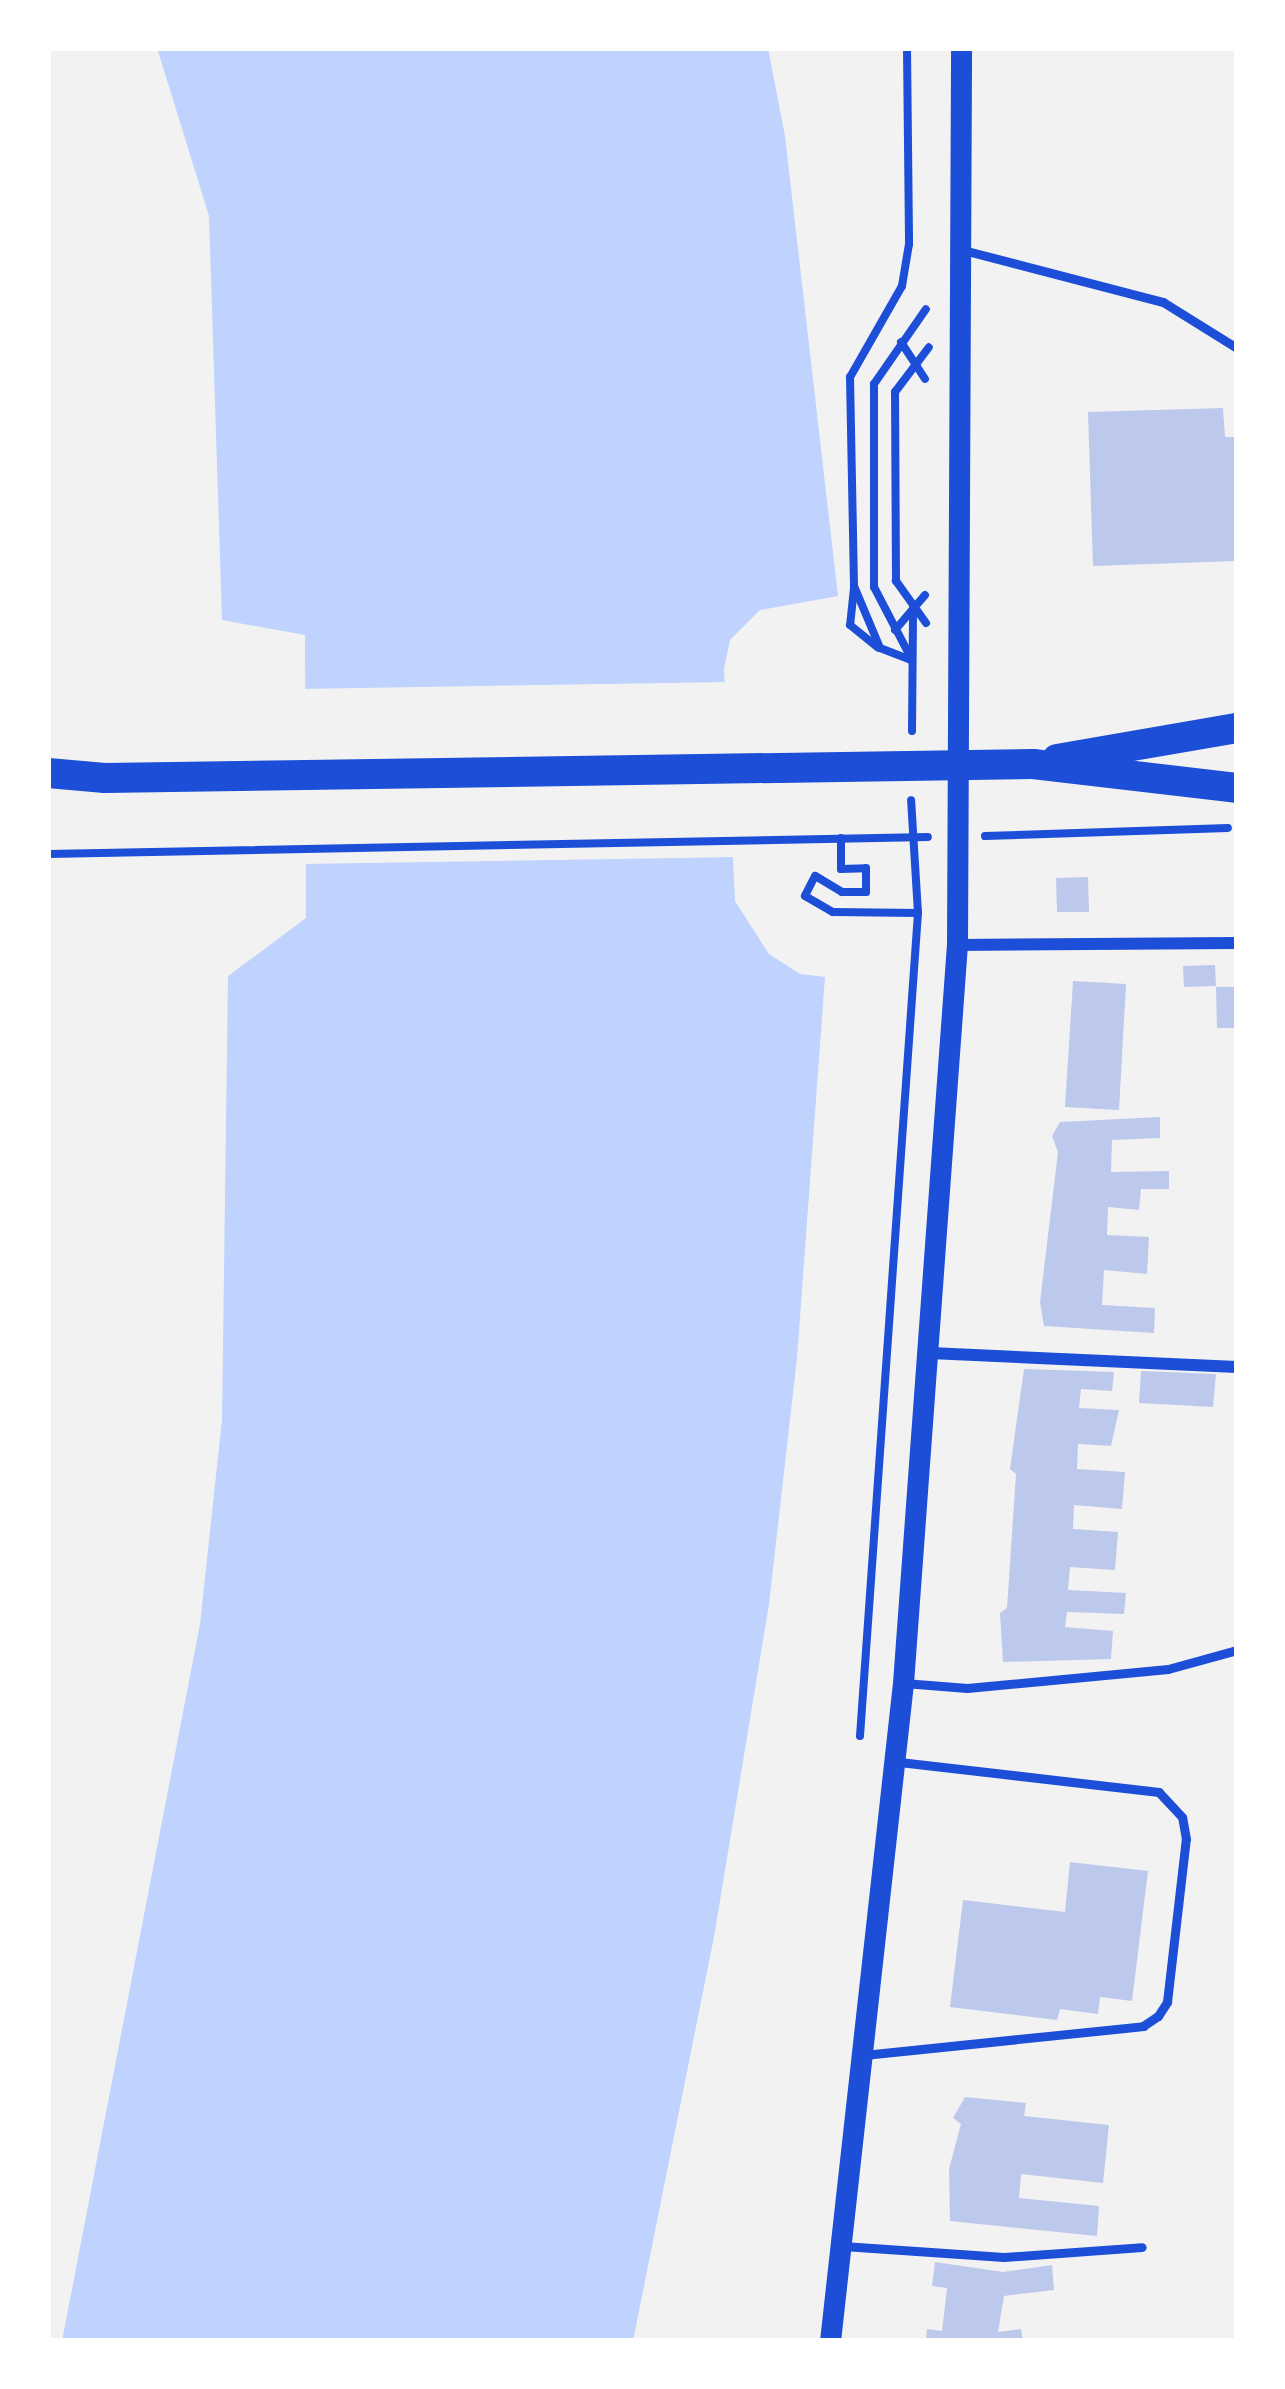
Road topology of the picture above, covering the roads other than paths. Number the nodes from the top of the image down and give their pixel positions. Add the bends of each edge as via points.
1 (962, 48) edge
2 (963, 250) junction
3 (1237, 348) edge
4 (1237, 728) edge
5 (1033, 764) junction
6 (48, 773) edge
7 (105, 778) junction
8 (1237, 788) edge
9 (48, 793) edge
10 (1237, 943) edge
11 (957, 945) junction
12 (930, 1353) junction
13 (1237, 1367) edge
14 (1237, 1650) edge
15 (903, 1683) junction
16 (893, 1761) junction
17 (860, 2055) junction
18 (838, 2245) junction
19 (1142, 2247) dead end
20 (830, 2341) edge

1 - 2 street
2 - 3 lane via 1163,302
2 - 11 street
4 - 5 main road
5 - 7 main road
5 - 8 main road
6 - 7 main road
7 - 9 main road
10 - 11 street
11 - 12 street
12 - 13 street
12 - 15 street
14 - 15 lane via 1146,1671 967,1688
15 - 16 street
16 - 17 street
16 - 17 lane via 1159,1792 1183,1817 1186,1839 1167,2002 1143,2026
17 - 18 street
18 - 19 lane via 1004,2257
18 - 20 street

